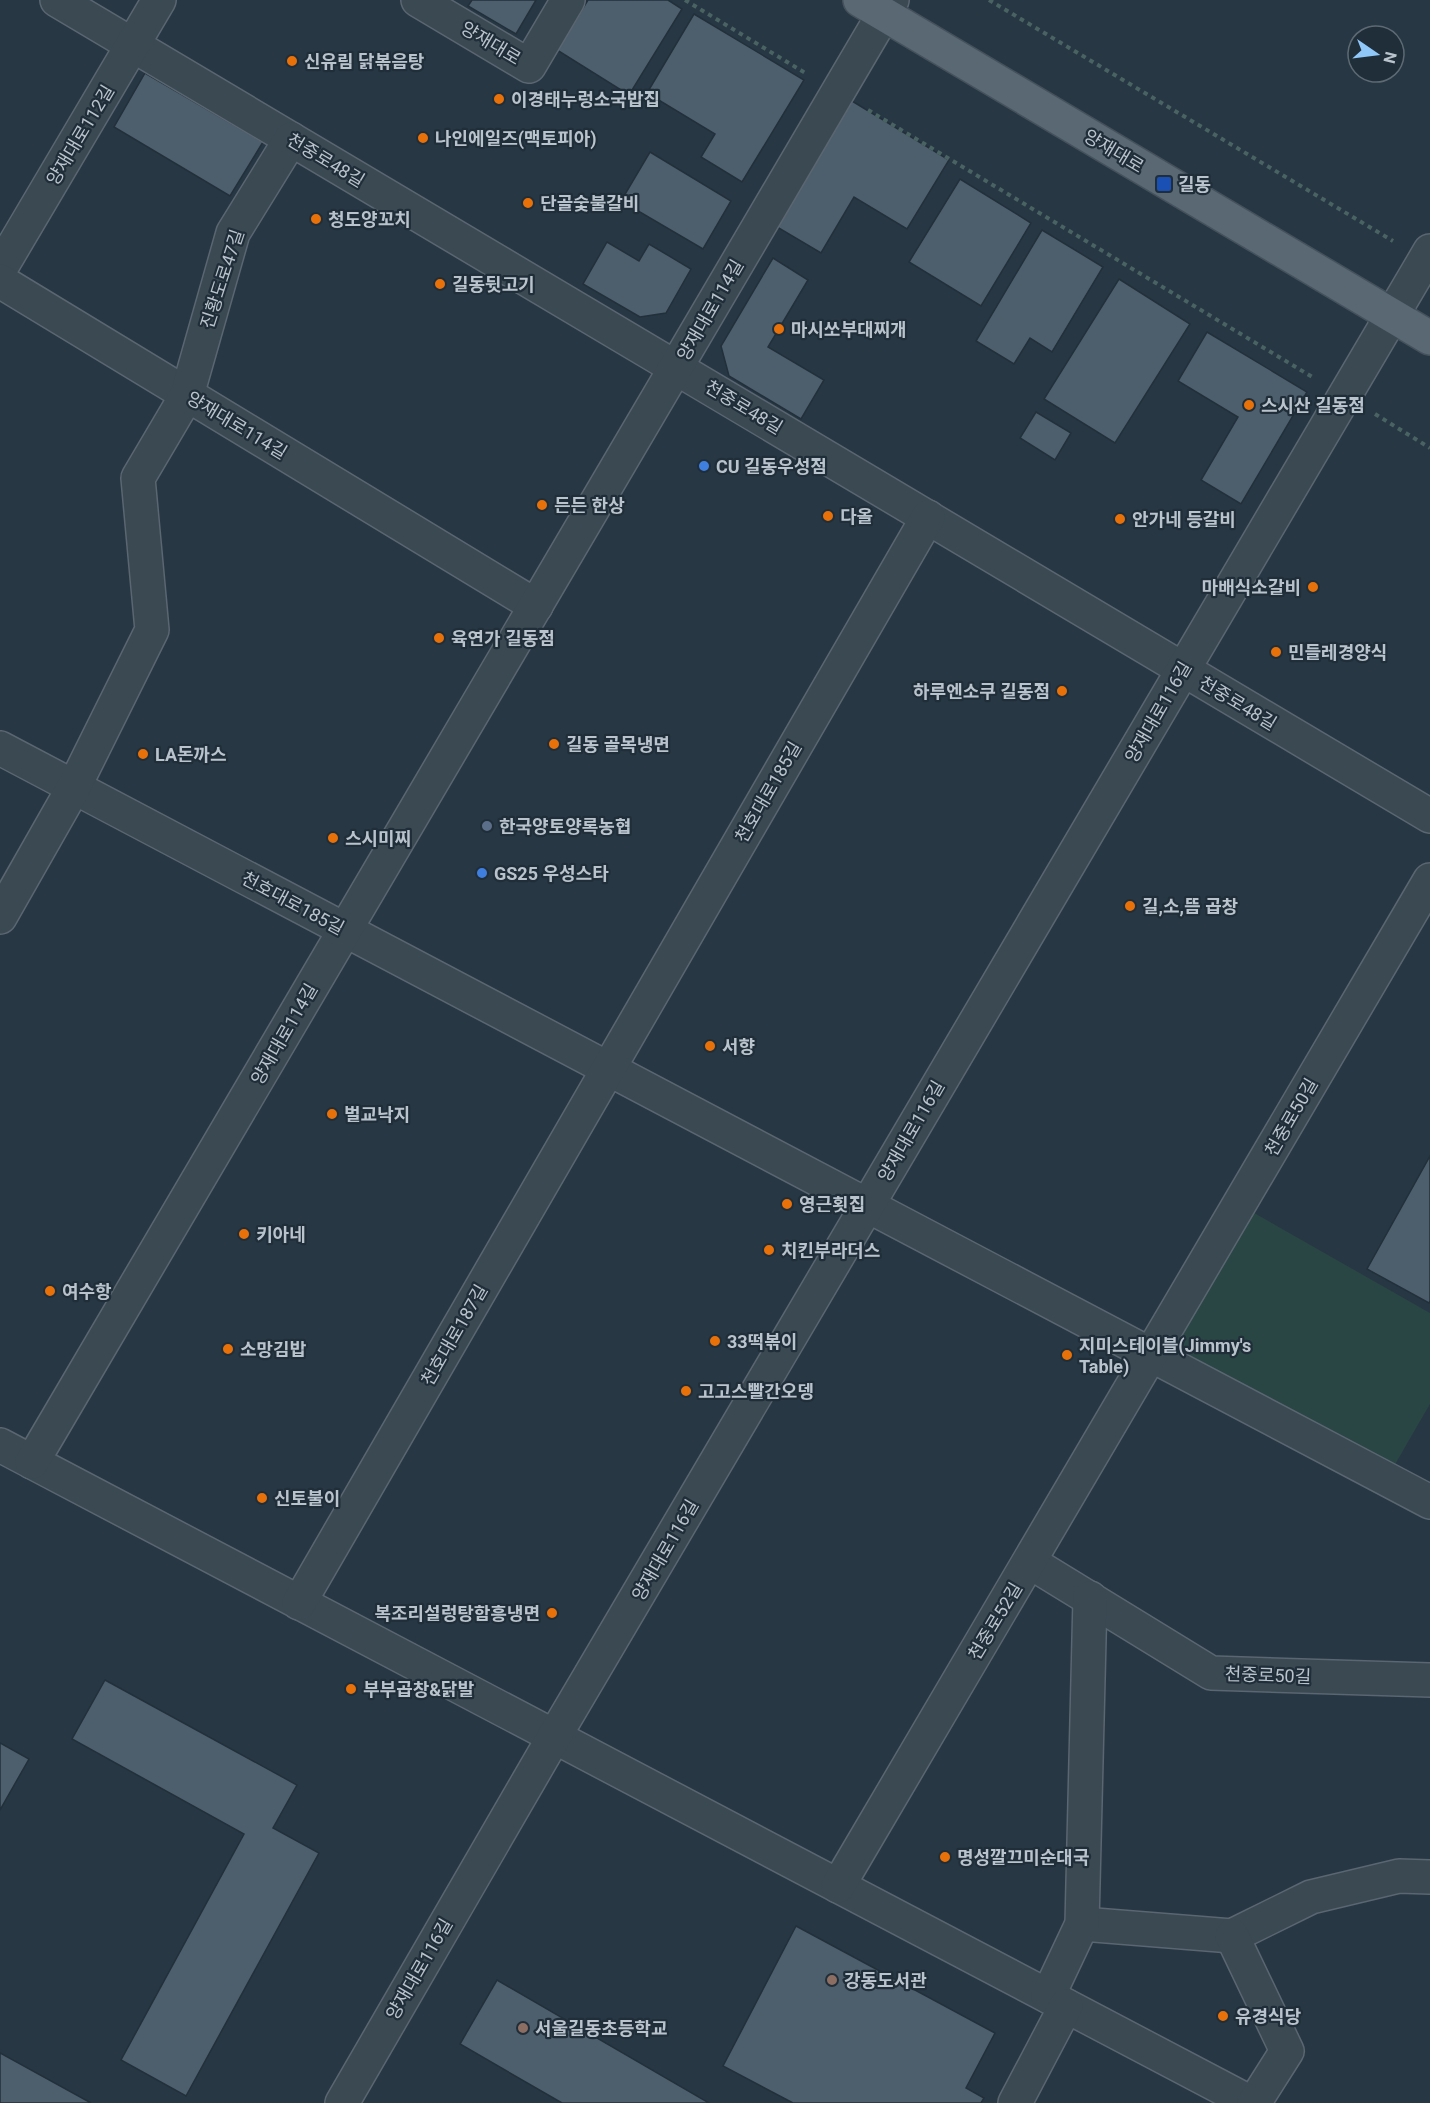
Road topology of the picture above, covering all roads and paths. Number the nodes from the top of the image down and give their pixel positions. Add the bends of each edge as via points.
1 (57, 0) edge
2 (159, 0) edge
3 (418, 0) edge
4 (568, 0) edge
5 (685, 0) edge
6 (989, 0) edge
7 (879, 5) edge
8 (133, 45) junction
9 (838, 92) junction
10 (291, 139) junction
11 (1427, 255) edge
12 (0, 270) edge
13 (0, 281) edge
14 (1391, 315) junction
15 (1430, 338) edge
16 (677, 367) junction
17 (187, 395) junction
18 (1344, 396) junction
19 (1430, 448) edge
20 (928, 517) junction
21 (536, 606) junction
22 (1182, 670) junction
23 (0, 748) edge
24 (74, 787) junction
25 (1430, 816) edge
26 (1430, 880) edge
27 (0, 917) edge
28 (345, 930) junction
29 (608, 1068) junction
30 (868, 1205) junction
31 (1151, 1355) junction
32 (0, 1445) edge
33 (32, 1462) junction
34 (1430, 1502) edge
35 (1030, 1562) junction
36 (1090, 1598) junction
37 (299, 1603) junction
38 (1430, 1680) edge
39 (554, 1737) junction
40 (1430, 1877) edge
41 (838, 1886) junction
42 (1082, 1924) junction
43 (1232, 1936) junction
44 (1057, 2001) junction
45 (342, 2103) edge
46 (1015, 2103) edge
47 (1252, 2103) edge

1 - 8 street, 천중로48길
2 - 8 street, 양재대로112길
3 - 4 street, 양재대로 via 529,66
5 - 9 path
6 - 11 path
7 - 9 street, 양재대로114길
7 - 14 main road, 양재대로
8 - 10 street, 천중로48길
8 - 12 street, 양재대로112길
9 - 16 street, 양재대로114길
9 - 18 path
10 - 16 street, 천중로48길
10 - 17 street, 진황도로47길 via 233,233
11 - 14 street, 양재대로116길
13 - 17 street, 양재대로114길
14 - 15 main road, 양재대로
14 - 18 street, 양재대로116길
16 - 20 street, 천중로48길
16 - 21 street, 양재대로114길
17 - 21 street, 양재대로114길
17 - 24 street via 138,478 152,630
18 - 19 path
18 - 22 street, 양재대로116길
20 - 22 street, 천중로48길
20 - 29 street, 천호대로185길
21 - 28 street, 양재대로114길
22 - 25 street, 천중로48길
22 - 30 street, 양재대로116길
23 - 24 street, 천호대로185길
24 - 27 street
24 - 28 street, 천호대로185길
26 - 31 street, 천중로50길
28 - 29 street, 천호대로185길
28 - 33 street, 양재대로114길
29 - 30 street, 천호대로185길
29 - 37 street, 천호대로187길
30 - 31 street
30 - 39 street, 양재대로116길
31 - 34 street
31 - 35 street, 천중로52길
32 - 33 street
33 - 37 street
35 - 36 street, 천중로50길
35 - 41 street, 천중로52길
36 - 38 street, 천중로50길 via 1211,1673
36 - 42 street
37 - 39 street
39 - 41 street
39 - 45 street, 양재대로116길
40 - 43 street via 1399,1876 1311,1897
41 - 44 street
42 - 43 street
42 - 44 street
43 - 47 street via 1287,2051
44 - 46 street
44 - 47 street

